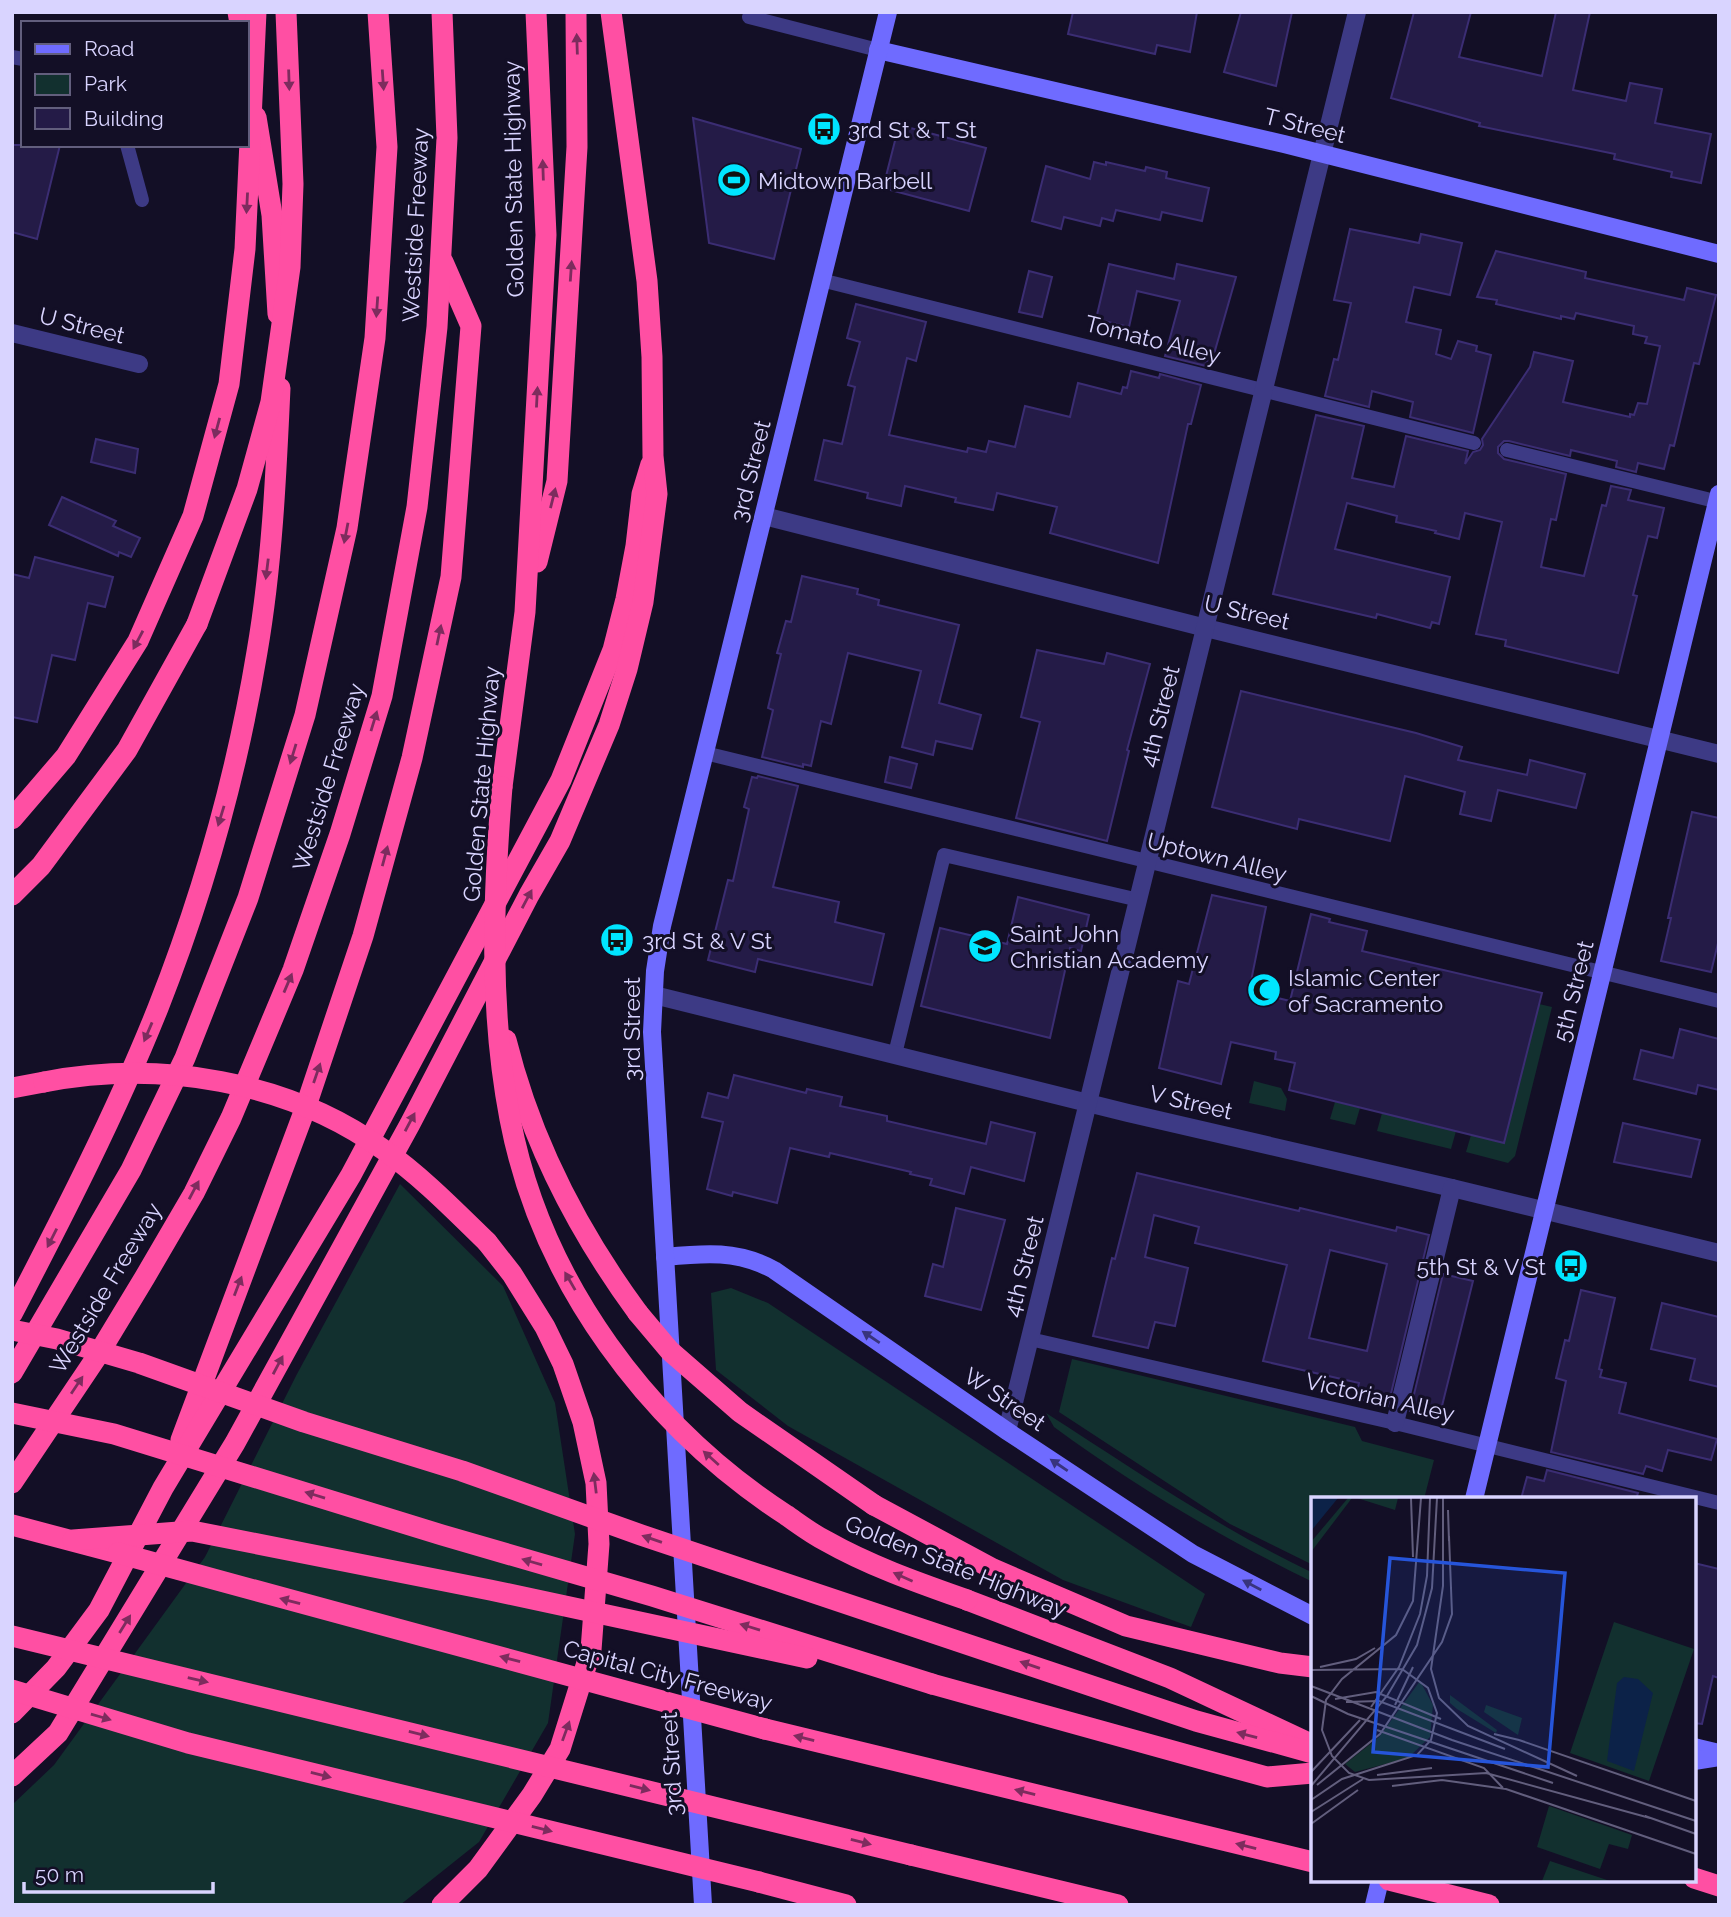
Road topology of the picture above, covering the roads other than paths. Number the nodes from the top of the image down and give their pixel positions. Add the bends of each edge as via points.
1 (256, 12) edge
2 (286, 12) edge
3 (378, 12) edge
4 (442, 12) edge
5 (536, 12) edge
6 (576, 12) edge
7 (611, 12) edge
8 (888, 12) edge
9 (1357, 12) edge
10 (748, 17) dead end
11 (878, 50) junction
12 (248, 70) edge
13 (128, 147) edge
14 (1322, 154) junction
15 (142, 200) dead end
16 (1719, 254) edge
17 (442, 257) junction
18 (821, 280) junction
19 (12, 333) edge
20 (139, 365) dead end
21 (1264, 390) junction
22 (1474, 443) dead end
23 (1507, 450) dead end
24 (653, 456) junction
25 (1718, 499) edge
26 (764, 516) junction
27 (525, 612) junction
28 (1206, 628) junction
29 (1659, 739) junction
30 (705, 753) junction
31 (1719, 754) edge
32 (12, 819) edge
33 (1147, 863) junction
34 (12, 895) edge
35 (1139, 900) junction
36 (1602, 973) junction
37 (654, 995) junction
38 (1719, 1001) edge
39 (498, 1006) junction
40 (895, 1054) junction
41 (12, 1088) edge
42 (1088, 1103) junction
43 (1452, 1188) junction
44 (1544, 1210) junction
45 (1719, 1253) edge
46 (665, 1257) junction
47 (12, 1314) edge
48 (12, 1330) edge
49 (1030, 1339) junction
50 (12, 1373) edge
51 (12, 1413) edge
52 (1395, 1423) junction
53 (1007, 1431) junction
54 (1487, 1446) junction
55 (12, 1483) edge
56 (163, 1488) junction
57 (1474, 1497) edge
58 (1695, 1497) edge
59 (1696, 1497) edge
60 (1719, 1503) edge
61 (12, 1525) edge
62 (73, 1540) junction
63 (1311, 1615) edge
64 (12, 1636) edge
65 (1311, 1667) edge
66 (932, 1684) junction
67 (12, 1690) edge
68 (12, 1713) edge
69 (1311, 1744) edge
70 (1696, 1748) edge
71 (1311, 1752) edge
72 (1719, 1755) edge
73 (1696, 1761) edge
74 (1311, 1773) edge
75 (12, 1776) edge
76 (1311, 1862) edge
77 (1696, 1879) edge
78 (1380, 1882) edge
79 (1397, 1882) edge
80 (1719, 1886) edge
81 (442, 1905) edge
82 (704, 1905) edge
83 (846, 1905) edge
84 (1118, 1905) edge
85 (1374, 1905) edge
86 (1489, 1905) edge

1 -> 32 highway, bridge via 245,249 229,384 193,516 138,640 66,756
2 -> 34 highway, bridge via 293,184 290,267 271,402 247,489 197,624 127,750 41,866
3 -> 50 highway, Westside Freeway via 387,146 375,338 347,528 305,715 248,898 185,1059 131,1170
4 - 17 highway, Westside Freeway via 447,138
27 -> 5 highway, Golden State Highway via 546,235
27 -> 6 highway via 557,481 577,147
7 - 24 highway via 647,281
8 - 11 street, 3rd Street
9 - 14 street, 4th Street
10 - 11 lane
11 - 14 street, T Street
11 - 18 street, 3rd Street
12 -> 47 highway via 272,215 281,356 275,501 257,652 226,800 181,945 130,1073
13 - 15 lane
14 - 16 street, T Street
14 - 21 street, 4th Street
55 -> 17 highway, Westside Freeway via 96,1358 194,1193 293,970 382,696 417,507
56 -> 17 highway via 309,1099 363,936 412,758 451,577 471,326
18 - 21 lane, Tomato Alley
18 - 26 street, 3rd Street
19 - 20 street, U Street
21 - 22 lane, Tomato Alley
21 - 28 street, 4th Street
23 - 25 lane
24 - 56 highway via 613,650 561,779 351,1175
75 -> 24 highway via 58,1733 236,1443 561,841 627,669 651,551 657,494
25 - 29 street, 5th Street
26 - 28 street, U Street
26 - 30 street, 3rd Street
27 - 39 highway, Golden State Highway, bridge via 502,787 494,913
28 - 29 street, U Street
28 - 33 street, 4th Street
29 - 31 street, U Street
29 - 36 street, 5th Street
30 - 33 lane, Uptown Alley
30 - 37 street, 3rd Street via 658,945
33 - 35 street, 4th Street
33 - 36 lane, Uptown Alley
35 - 40 lane via 944,855
35 - 42 street, 4th Street
36 - 38 lane, Uptown Alley
36 - 44 street, 5th Street
37 - 40 street, V Street
37 - 46 street, 3rd Street via 652,1032
39 - 65 highway, bridge via 539,1144 571,1211 638,1313 670,1351 740,1412 874,1505 993,1569 1126,1626
69 -> 39 highway, Golden State Highway, bridge via 1170,1678 911,1581 825,1541 745,1489 684,1434 643,1391 601,1334 545,1231 510,1120
40 - 42 street, V Street
81 -> 41 highway, bridge via 478,1869 560,1749 591,1650 599,1544 596,1483 583,1422 545,1327 487,1242 435,1190 383,1149 335,1121 281,1098 214,1079 151,1073 83,1074
42 - 43 street, V Street
42 - 49 street, 4th Street
43 - 44 street, V Street
43 - 52 street
44 - 45 street, V Street
44 - 54 street, 5th Street
53 -> 46 street, W Street via 758,1261 729,1254
46 - 82 street, 3rd Street
71 -> 48 highway, bridge via 1183,1716 139,1363
49 - 52 lane, Victorian Alley
49 - 53 street, 4th Street
66 -> 51 highway, bridge via 114,1434
52 - 54 lane, Victorian Alley
63 -> 53 street, W Street via 1193,1553
54 - 57 street, 5th Street
54 - 58 lane, Victorian Alley
56 - 68 highway via 99,1610 56,1668
59 - 60 lane, Victorian Alley
61 - 62 highway, Capital City Freeway
62 - 66 highway, bridge via 192,1531
76 -> 62 highway, Capital City Freeway, bridge via 765,1728
64 -> 84 highway, bridge
66 - 74 highway via 1267,1777
67 -> 83 highway, bridge via 188,1743
70 - 72 street
72 - 73 street
77 - 80 highway
78 - 85 street
79 - 86 highway

